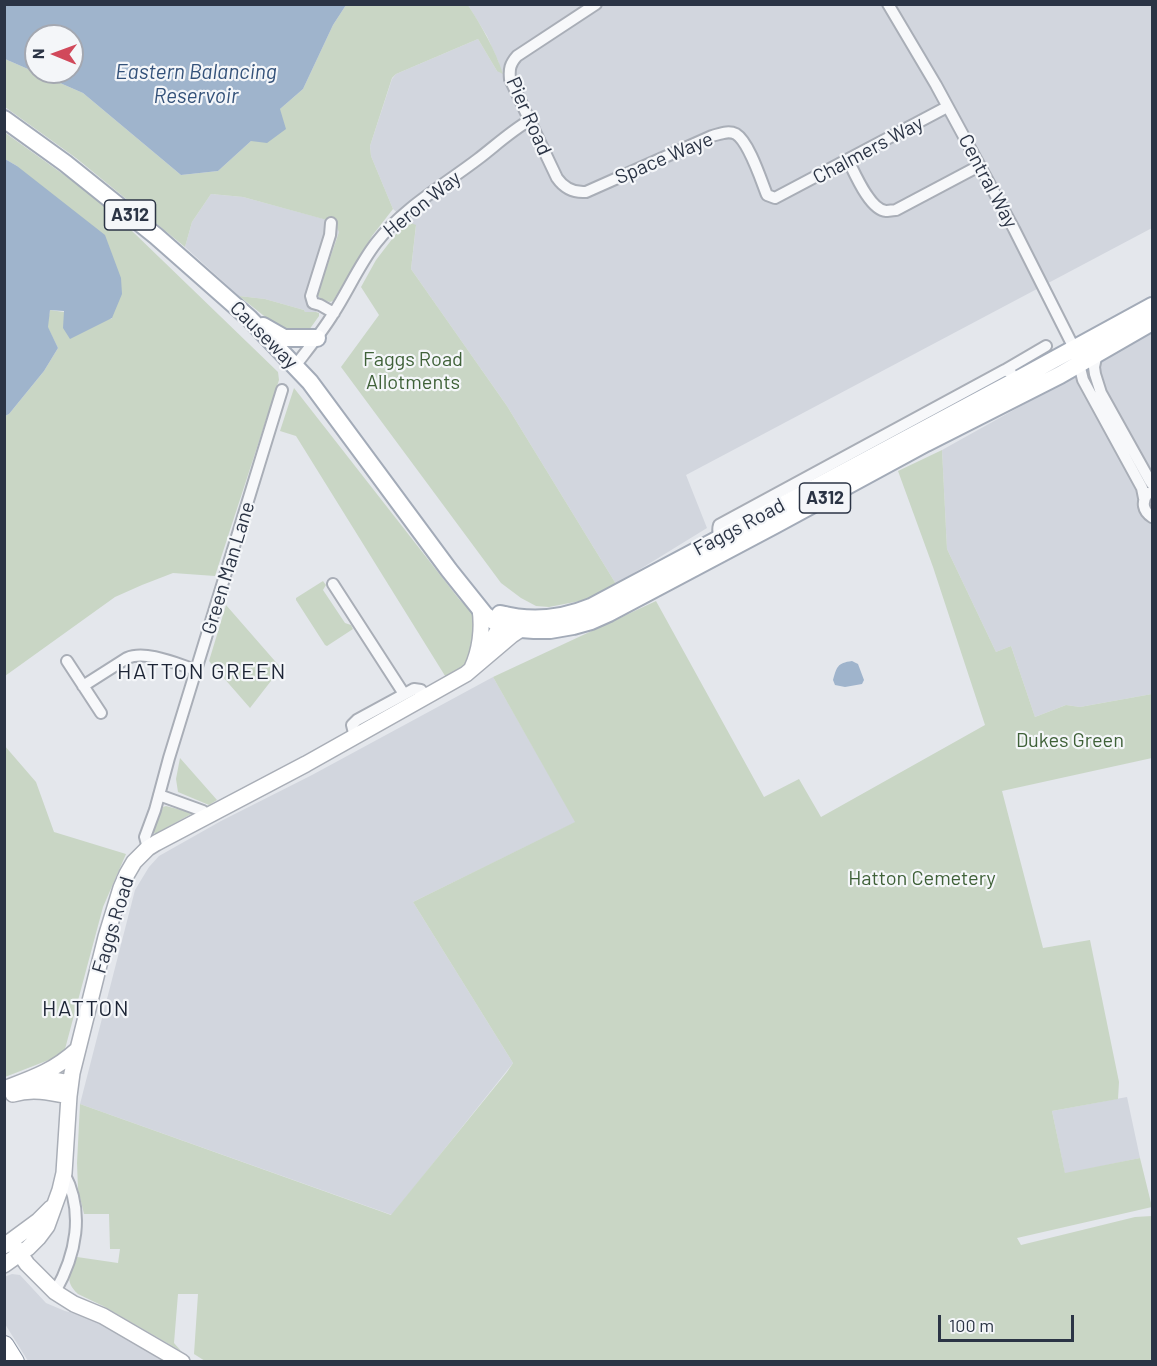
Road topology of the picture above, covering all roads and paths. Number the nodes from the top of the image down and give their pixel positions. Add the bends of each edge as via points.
1 (596, 4) edge
2 (888, 4) edge
3 (947, 107) junction
4 (4, 119) edge
5 (530, 120) junction
6 (848, 160) junction
7 (979, 166) junction
8 (573, 192) joint
9 (788, 192) joint
10 (331, 223) dead end
11 (1152, 306) edge
12 (334, 313) junction
13 (249, 318) junction
14 (1147, 325) edge
15 (317, 338) junction
16 (1046, 346) dead end
17 (1085, 351) junction
18 (295, 366) junction
19 (1060, 375) junction
20 (1014, 376) junction
21 (1083, 380) junction
22 (282, 390) dead end
23 (1101, 393) junction
24 (1152, 484) edge
25 (1152, 489) edge
26 (1144, 498) junction
27 (1152, 517) edge
28 (723, 545) junction
29 (333, 584) dead end
30 (477, 605) junction
31 (503, 620) junction
32 (521, 630) junction
33 (67, 661) dead end
34 (475, 667) junction
35 (196, 670) junction
36 (83, 686) junction
37 (404, 694) junction
38 (426, 697) junction
39 (101, 713) dead end
40 (355, 737) junction
41 (159, 795) junction
42 (208, 816) junction
43 (148, 848) junction
44 (77, 1050) junction
45 (33, 1079) junction
46 (4, 1089) edge
47 (70, 1090) junction
48 (4, 1096) edge
49 (64, 1173) junction
50 (12, 1247) edge
51 (4, 1264) edge
52 (55, 1292) junction
53 (4, 1346) edge
54 (14, 1362) edge
55 (182, 1362) edge

1 - 5 street, Pier Road via 512,62 510,80
2 - 3 street, Central Way
3 - 6 street, Chalmers Way
3 - 7 street, Central Way
4 - 13 main road, Causeway / A312 via 156,236
5 - 8 street, Pier Road via 557,178
5 - 12 street, Heron Way via 386,231
6 - 7 street via 871,201 886,212
6 - 9 street, Chalmers Way
7 - 17 street, Central Way
8 - 9 street, Space Waye via 586,192 727,132 735,134 746,146 767,195 775,198
10 - 12 street via 311,296 313,303
11 - 17 main road, Faggs Road / A312
12 - 15 street, Heron Way
13 - 15 main road via 284,338
13 - 18 main road, Causeway / A312
14 - 17 main road, Faggs Road / A312
15 - 18 street, Heron Way
16 - 20 street
17 - 19 main road, Faggs Road / A312
17 - 20 main road, Faggs Road / A312
17 - 21 street via 1080,368
17 - 23 street
17 - 23 street via 1089,370
18 - 30 main road, Causeway / A312
19 - 21 street via 1071,374
19 - 28 main road, Faggs Road / A312
20 - 28 main road, Faggs Road / A312
21 - 26 street
22 - 35 street, Green Man Lane
23 - 24 street
25 - 26 street
26 - 27 street via 1144,507
28 - 31 main road, Faggs Road / A312 via 580,611 550,618
28 - 32 main road, Faggs Road / A312 via 637,599 591,621 550,630
29 - 37 street
30 - 31 main road, Causeway / A312
30 - 34 street via 481,625
31 - 32 main road, Causeway / A312
31 - 34 street
32 - 34 street, Faggs Road
33 - 36 street
34 - 38 street, Faggs Road
35 - 36 street via 135,655
35 - 41 street, Green Man Lane
36 - 39 street
37 - 38 street via 418,689
37 - 40 street via 357,720 352,725
38 - 40 street, Faggs Road
40 - 42 street, Faggs Road
41 - 42 street
41 - 43 street, Green Man Lane via 145,837
42 - 43 street, Faggs Road
43 - 44 street, Faggs Road via 134,862 121,888
44 - 45 street
44 - 47 street, Faggs Road
45 - 46 street
45 - 47 street via 47,1079
47 - 48 street
47 - 49 street, Faggs Road
49 - 50 street, Faggs Road via 47,1226 38,1238
49 - 52 street via 71,1188 76,1233
50 - 51 street, Faggs Road
50 - 52 street
52 - 55 street
53 - 54 highway

